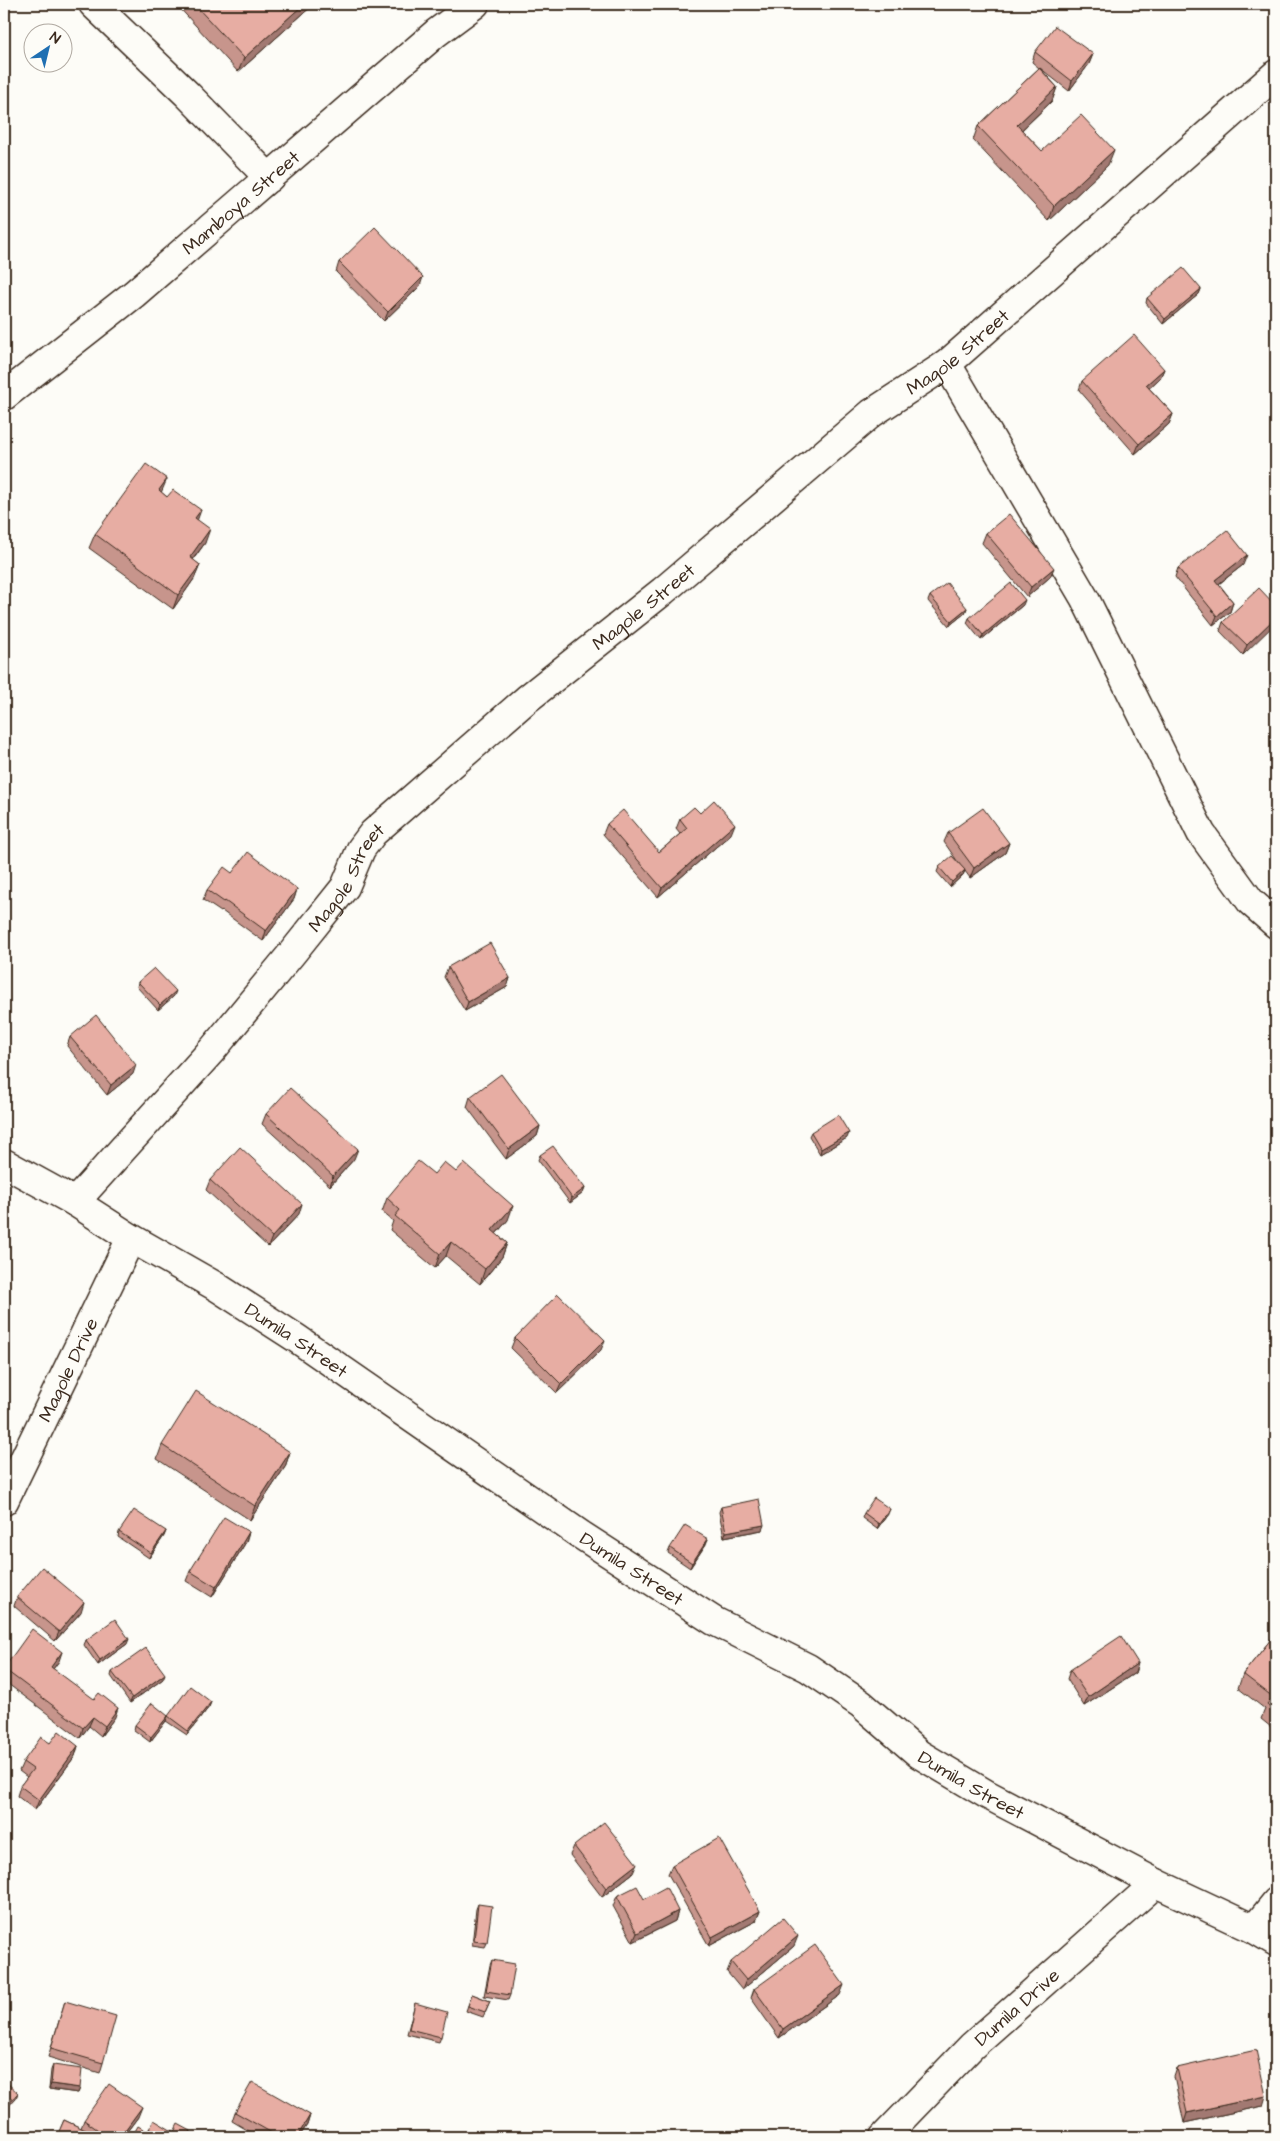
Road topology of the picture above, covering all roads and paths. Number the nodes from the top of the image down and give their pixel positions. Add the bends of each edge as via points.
1 (93, 4) edge
2 (475, 4) edge
3 (1276, 74) edge
4 (269, 178) junction
5 (947, 364) junction
6 (4, 396) edge
7 (1276, 924) edge
8 (4, 1163) edge
9 (75, 1202) junction
10 (131, 1238) junction
11 (4, 1501) edge
12 (1156, 1883) junction
13 (1276, 1902) edge
14 (1265, 1936) edge
15 (884, 2137) edge

1 - 4 street
2 - 4 street, Mamboya Street
3 - 5 street, Magole Street
4 - 6 street, Mamboya Street via 134,294
5 - 7 street via 1084,599 1201,833 1251,902
5 - 9 street, Magole Street via 872,413 663,592 527,699 373,834 362,849 345,887 293,952 213,1049
8 - 9 street, Dumila Street
9 - 10 street, Dumila Street
10 - 11 street, Magole Drive
10 - 12 street, Dumila Street via 217,1287 296,1338 581,1535 714,1621 808,1668 861,1704 919,1754 988,1795
12 - 14 street, Dumila Street
12 - 15 street, Dumila Drive via 972,2046
13 - 14 street

